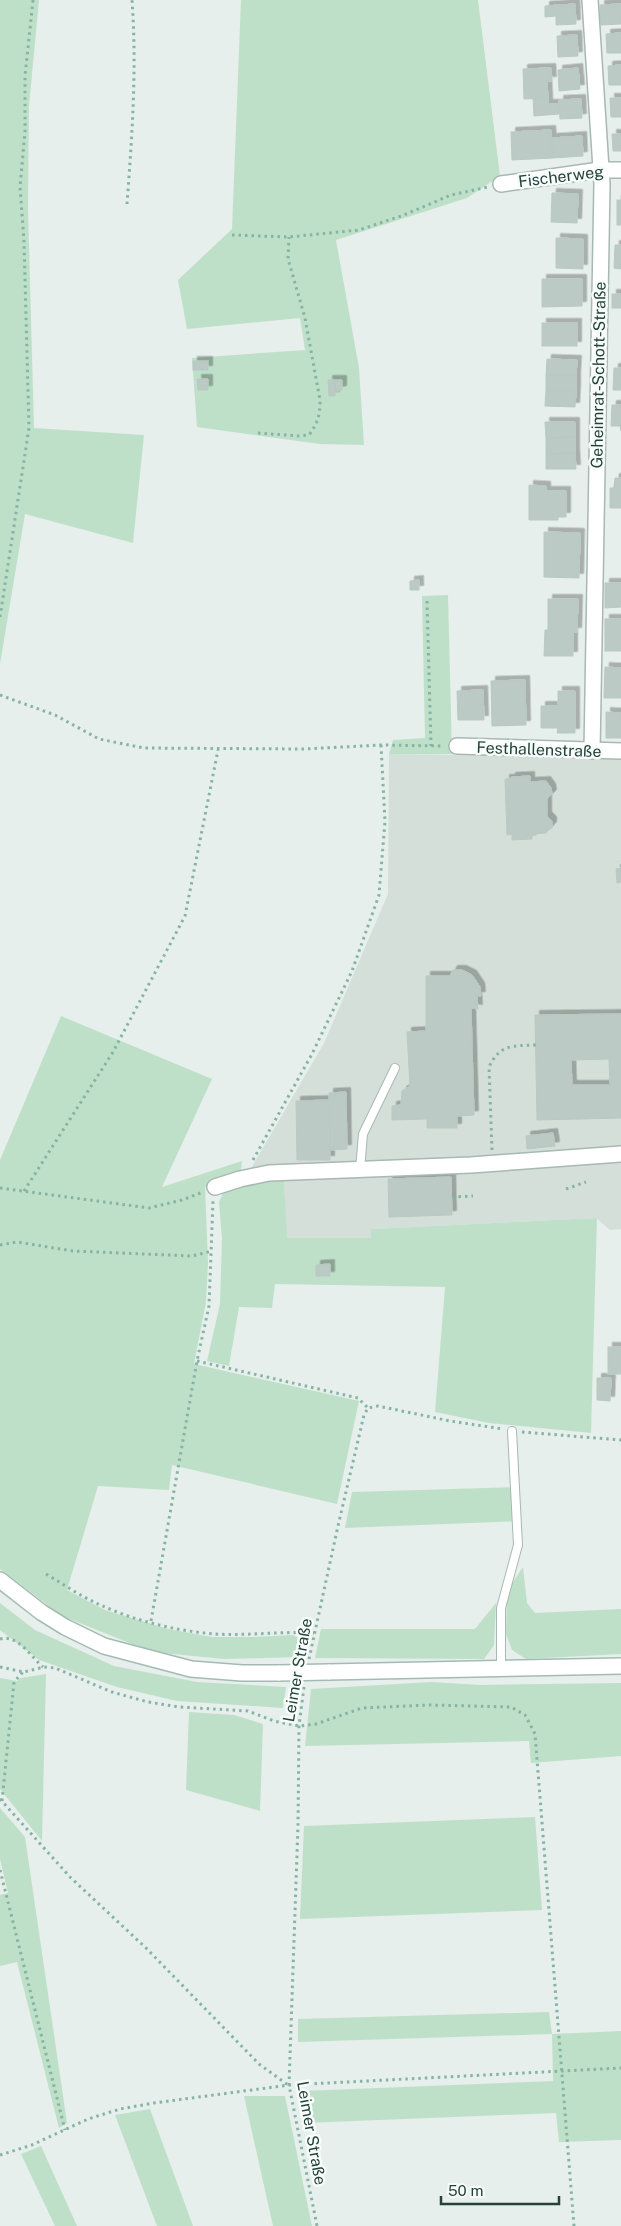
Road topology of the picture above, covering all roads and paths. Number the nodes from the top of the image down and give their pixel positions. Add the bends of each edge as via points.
1 (33, 0) edge
2 (132, 0) edge
3 (590, 0) edge
4 (600, 170) junction
5 (621, 170) edge
6 (501, 184) joint
7 (127, 204) dead end
8 (232, 235) dead end
9 (289, 237) junction
10 (258, 433) dead end
11 (427, 601) dead end
12 (0, 617) edge
13 (0, 695) edge
14 (381, 745) junction
15 (431, 746) junction
16 (458, 746) joint
17 (218, 750) junction
18 (592, 751) junction
19 (621, 751) edge
20 (536, 1045) dead end
21 (395, 1068) dead end
22 (621, 1154) edge
23 (493, 1163) junction
24 (360, 1170) junction
25 (242, 1179) junction
26 (586, 1182) dead end
27 (0, 1188) edge
28 (215, 1188) junction
29 (566, 1190) dead end
30 (24, 1191) junction
31 (472, 1196) dead end
32 (452, 1197) dead end
33 (0, 1245) edge
34 (212, 1251) junction
35 (197, 1361) junction
36 (368, 1408) junction
37 (512, 1431) junction
38 (621, 1440) edge
39 (46, 1574) dead end
40 (0, 1580) edge
41 (151, 1621) junction
42 (314, 1633) junction
43 (0, 1639) edge
44 (621, 1666) edge
45 (0, 1667) edge
46 (44, 1667) junction
47 (308, 1668) dead end
48 (501, 1668) junction
49 (24, 1672) junction
50 (304, 1686) dead end
51 (299, 1726) junction
52 (1, 1800) edge
53 (0, 1870) edge
54 (621, 2068) edge
55 (561, 2070) junction
56 (289, 2085) junction
57 (65, 2130) junction
58 (0, 2155) edge
59 (317, 2226) edge
60 (574, 2226) edge

1 - 12 path via 25,76 25,132 20,187 29,428
2 - 7 path via 135,28
3 - 4 street, Geheimrat-Schott-Straße
4 - 5 street, Fischerweg
4 - 6 street, Fischerweg
4 - 18 street, Geheimrat-Schott-Straße
6 - 9 path via 451,195 366,229
8 - 9 path
9 - 10 path via 288,259 304,318 320,413 318,424 309,435
11 - 15 path
13 - 17 path via 56,715 99,739 122,745
14 - 15 path
14 - 17 path
14 - 25 path via 385,821 378,895 352,971 312,1054
15 - 16 path
16 - 18 street, Festhallenstraße
17 - 30 path via 185,916 113,1052
18 - 19 street, Festhallenstraße
20 - 23 path via 506,1047 495,1055 489,1067
21 - 24 lane via 363,1134
22 - 23 street
23 - 24 street
24 - 25 street via 270,1173
25 - 28 street
26 - 29 path
27 - 30 path
28 - 30 path via 148,1208
28 - 34 path
31 - 32 path
33 - 34 path via 17,1242 73,1251 192,1256
34 - 35 path via 209,1306
35 - 36 path via 358,1398
35 - 41 path
36 - 37 path via 378,1406
36 - 42 path, Leimer Straße
37 - 38 path
37 - 48 lane via 518,1545 501,1608
39 - 41 path via 96,1603
40 - 48 street, bridge via 64,1627 104,1646 191,1669 280,1673
41 - 42 path via 182,1630 215,1634
42 - 47 path, Leimer Straße
43 - 46 path via 13,1640 21,1645
44 - 48 street
45 - 49 path
46 - 49 path
46 - 51 path via 55,1668 112,1692 148,1702 248,1711
49 - 52 path via 14,1682
50 - 51 path, Leimer Straße
51 - 55 path via 316,1724 362,1708 484,1705 511,1707 525,1715 535,1734
51 - 56 path, Leimer Straße
52 - 56 path via 70,1877 146,1948 259,2064
53 - 57 path
54 - 55 path
55 - 56 path
55 - 60 path
56 - 57 path via 120,2109
56 - 59 path, Leimer Straße
57 - 58 path

